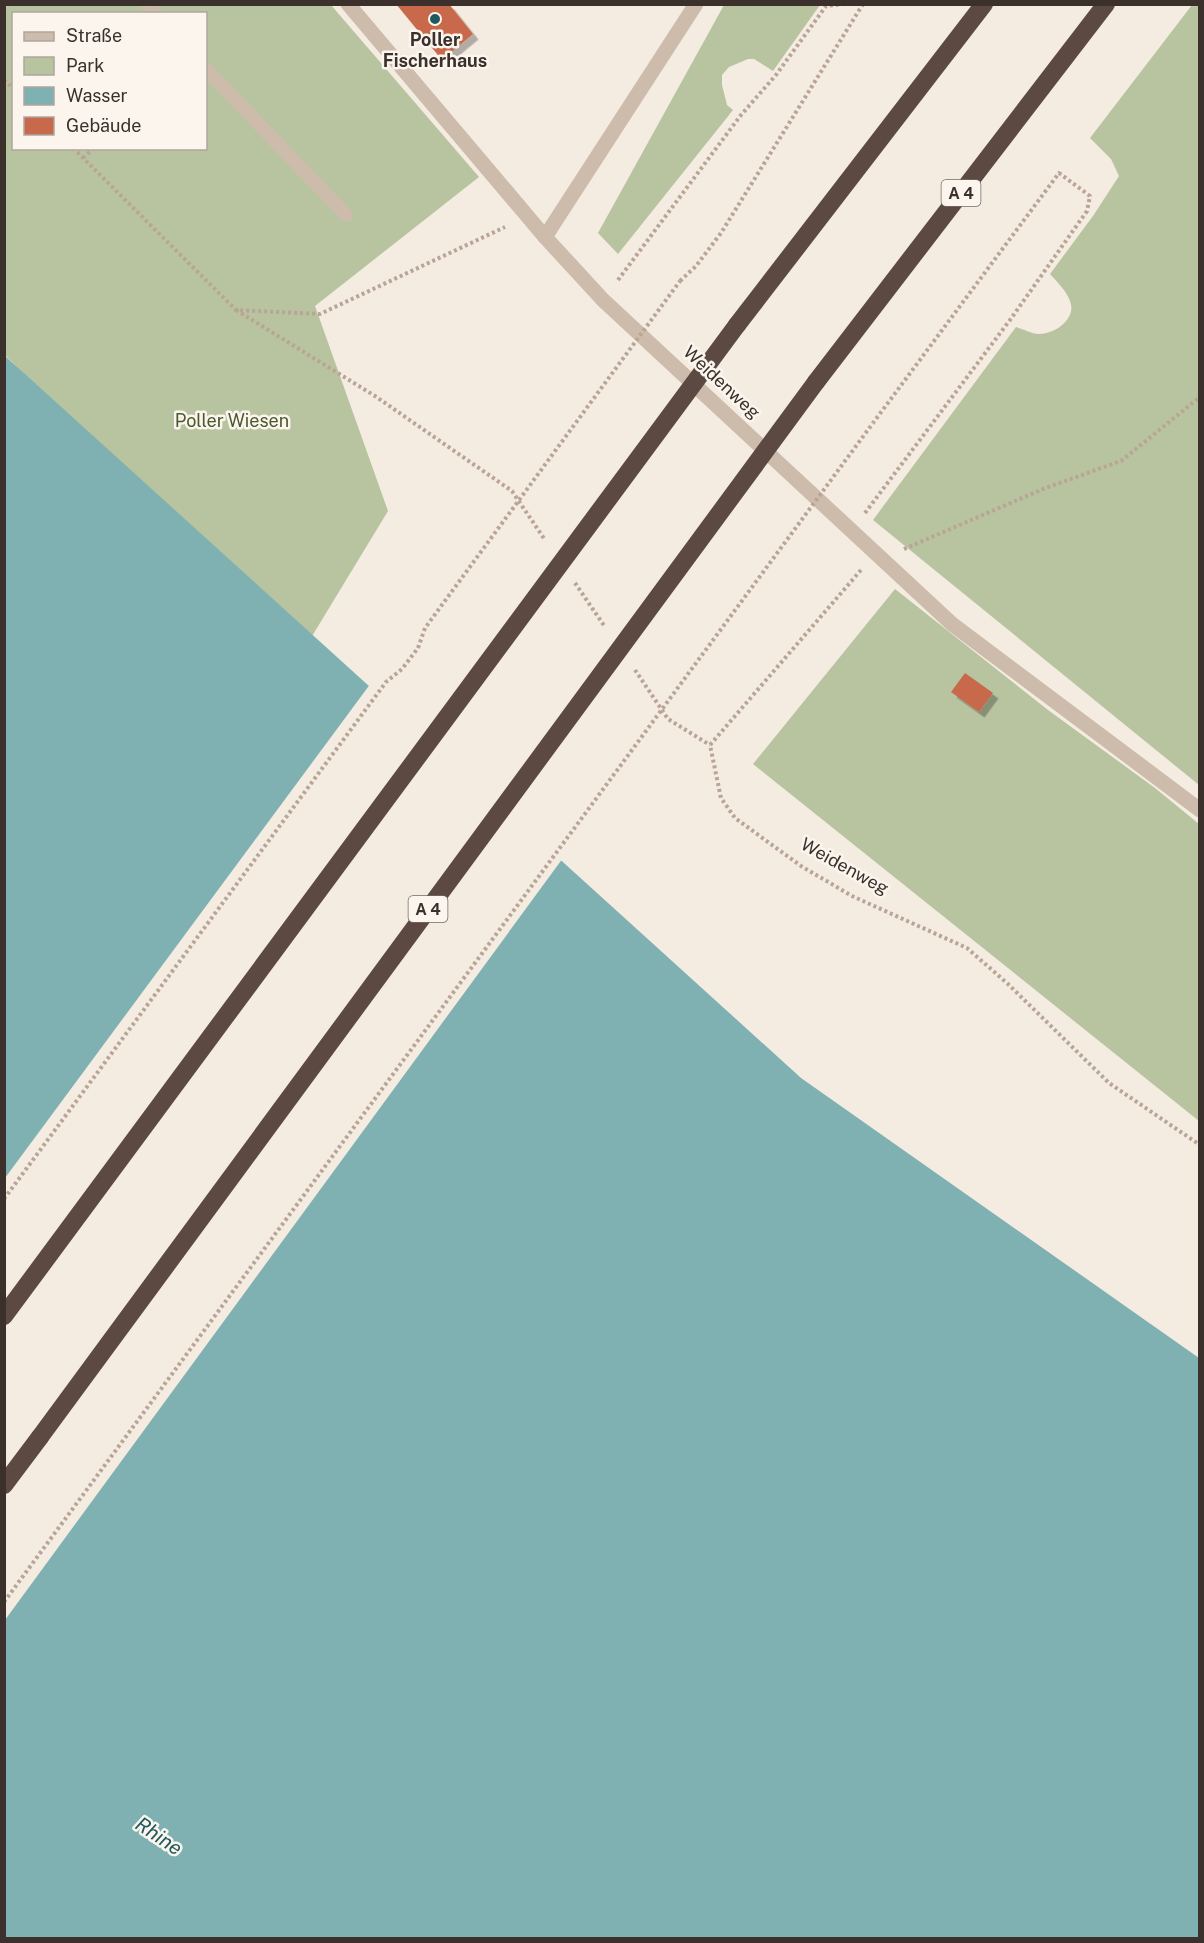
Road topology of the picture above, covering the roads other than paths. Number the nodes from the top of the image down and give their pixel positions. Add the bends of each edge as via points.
1 (348, 4) edge
2 (696, 4) edge
3 (984, 4) edge
4 (1106, 4) edge
5 (207, 70) edge
6 (346, 215) dead end
7 (545, 237) junction
8 (1200, 810) edge
9 (4, 1316) edge
10 (4, 1485) edge

1 - 7 street, Weidenweg
2 - 7 street
3 - 9 highway, bridge via 737,325
4 - 10 highway, A 4, bridge via 816,382
5 - 6 lane
7 - 8 street, Weidenweg via 603,300 952,624

